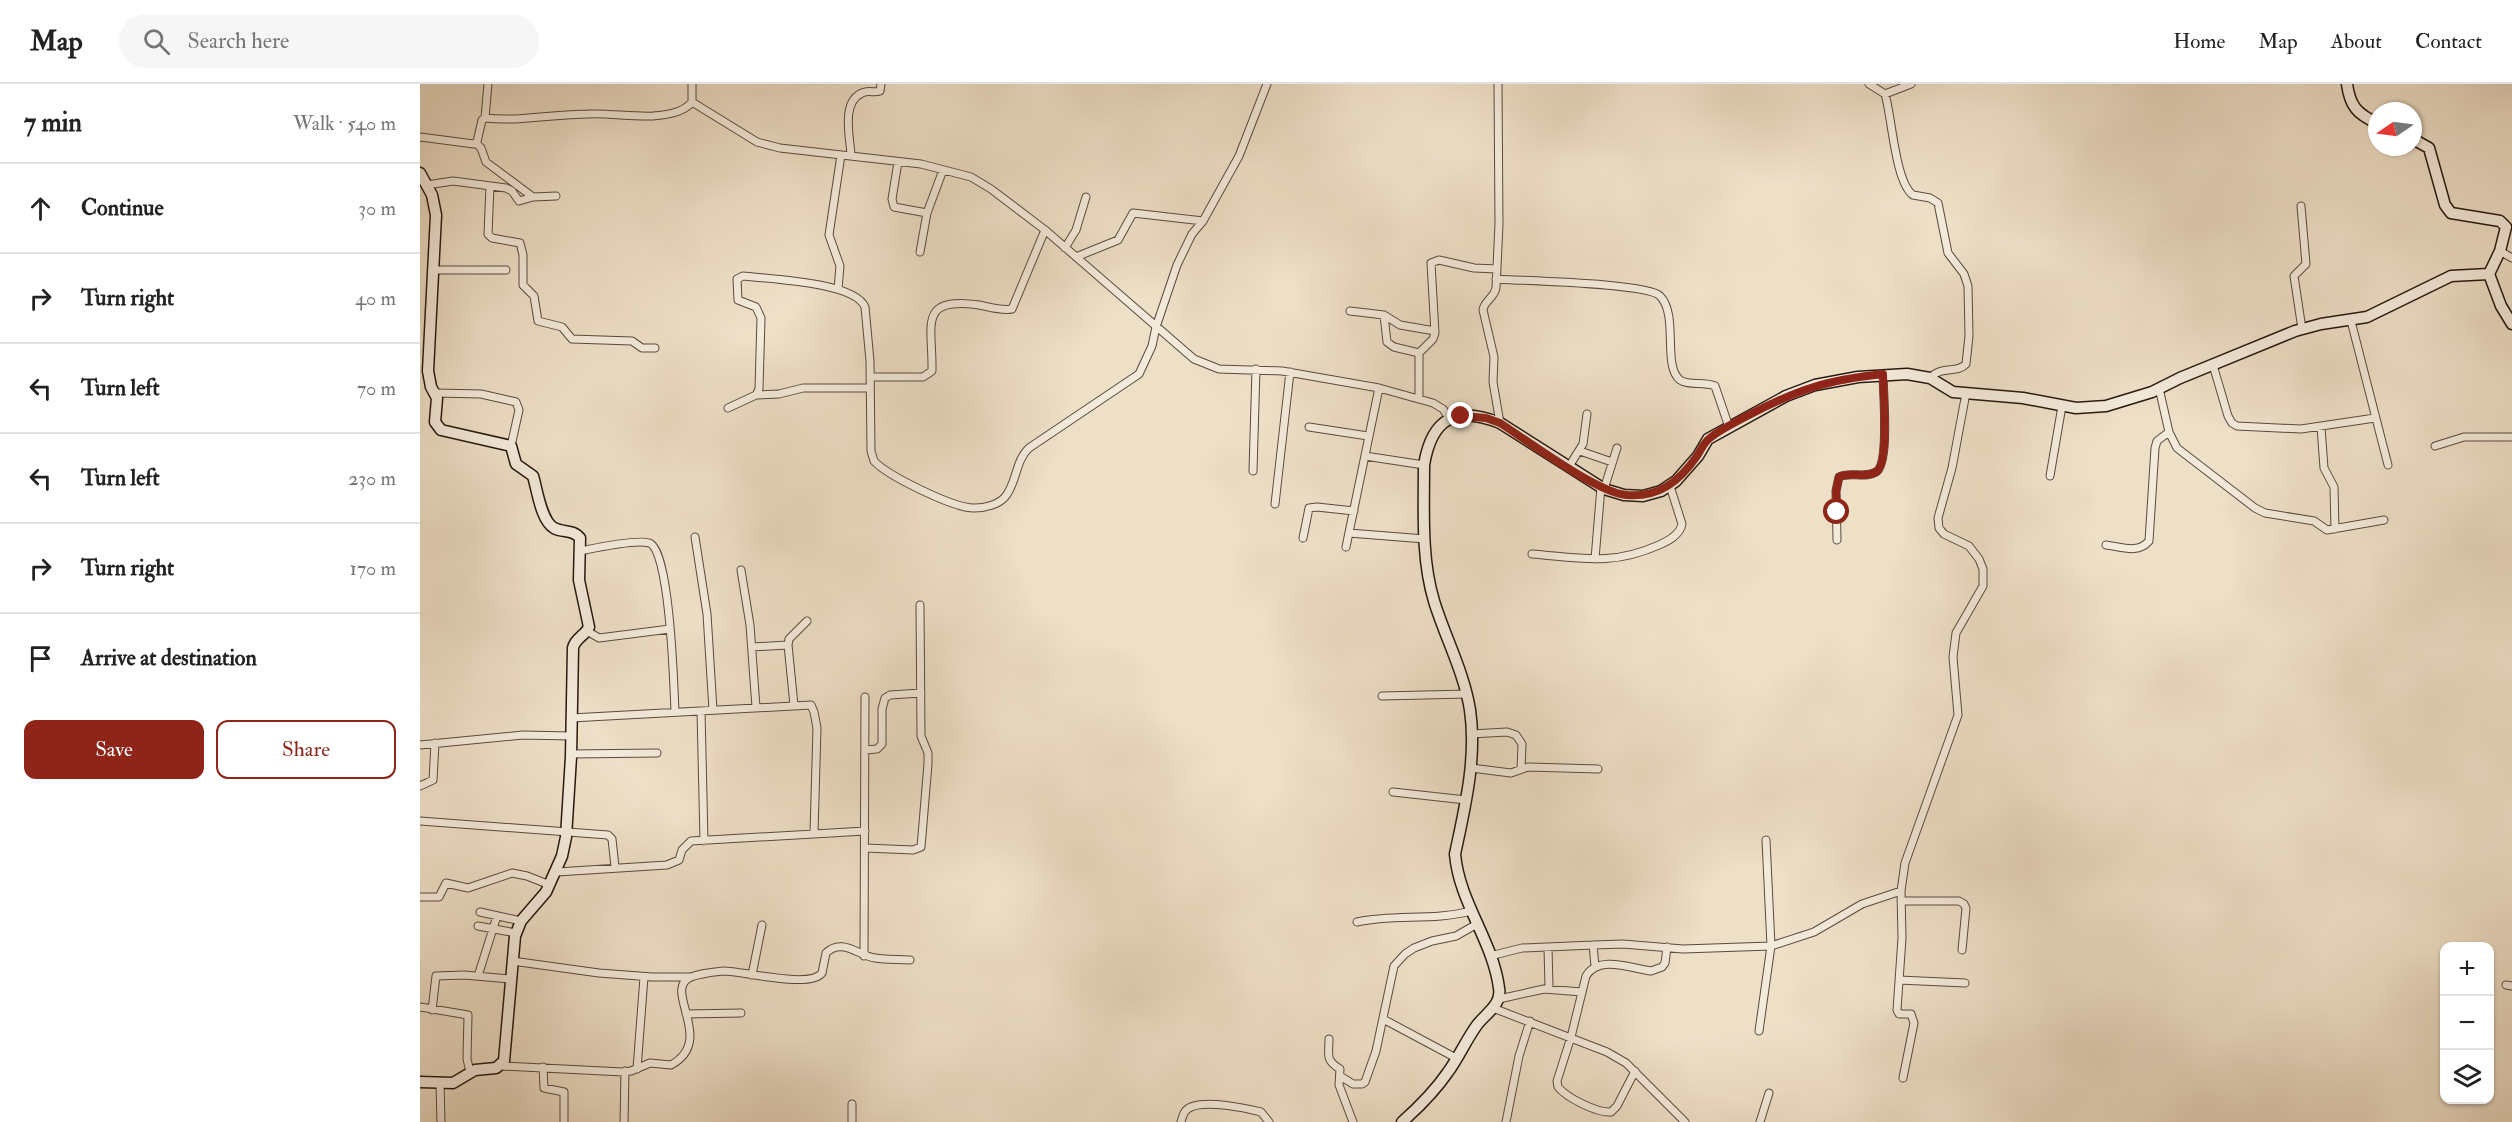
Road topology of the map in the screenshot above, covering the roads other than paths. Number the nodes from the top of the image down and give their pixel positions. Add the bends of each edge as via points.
1 (488, 84) edge
2 (692, 84) edge
3 (881, 84) edge
4 (1267, 84) edge
5 (1498, 84) edge
6 (1869, 84) edge
7 (1911, 84) edge
8 (2347, 84) edge
9 (1885, 94) junction
10 (692, 102) junction
11 (485, 118) junction
12 (2368, 118) edge
13 (420, 137) edge
14 (476, 143) junction
15 (2422, 144) edge
16 (841, 155) junction
17 (851, 155) junction
18 (898, 162) junction
19 (943, 170) junction
20 (420, 173) edge
21 (427, 185) junction
22 (490, 186) junction
23 (556, 196) dead end
24 (533, 197) junction
25 (1086, 197) dead end
26 (2301, 206) dead end
27 (927, 213) junction
28 (1203, 221) junction
29 (2509, 227) edge
30 (1045, 230) junction
31 (1065, 248) junction
32 (2500, 251) junction
33 (920, 252) dead end
34 (1076, 257) junction
35 (2512, 258) edge
36 (1497, 269) junction
37 (432, 270) junction
38 (506, 270) dead end
39 (2489, 274) junction
40 (1496, 279) junction
41 (838, 289) junction
42 (1350, 311) dead end
43 (1384, 315) junction
44 (2351, 321) junction
45 (2512, 324) edge
46 (1158, 329) junction
47 (2302, 329) junction
48 (1435, 331) junction
49 (655, 348) dead end
50 (1419, 353) junction
51 (2212, 365) junction
52 (1256, 369) junction
53 (1290, 372) junction
54 (1883, 374) junction
55 (871, 377) junction
56 (1930, 378) junction
57 (870, 388) junction
58 (1379, 388) junction
59 (2159, 388) junction
60 (436, 393) junction
61 (1966, 393) junction
62 (756, 395) junction
63 (1419, 398) junction
64 (2062, 406) junction
65 (728, 408) dead end
66 (1587, 414) dead end
67 (1449, 418) junction
68 (2375, 418) junction
69 (1500, 423) junction
70 (1309, 427) dead end
71 (1729, 427) junction
72 (2321, 427) junction
73 (2169, 432) junction
74 (1368, 436) junction
75 (2512, 437) edge
76 (511, 446) junction
77 (2435, 446) dead end
78 (1617, 448) dead end
79 (1580, 452) junction
80 (1365, 456) junction
81 (1612, 462) junction
82 (1424, 465) junction
83 (2388, 465) dead end
84 (1568, 468) junction
85 (1253, 471) dead end
86 (2050, 477) dead end
87 (1670, 486) junction
88 (1603, 488) junction
89 (1275, 504) dead end
90 (1354, 511) junction
91 (2384, 520) dead end
92 (2335, 529) junction
93 (1349, 533) junction
94 (695, 537) dead end
95 (1303, 538) dead end
96 (1425, 539) junction
97 (1837, 540) dead end
98 (2106, 545) dead end
99 (1346, 547) dead end
100 (580, 550) junction
101 (1532, 555) dead end
102 (1595, 559) junction
103 (741, 570) dead end
104 (920, 605) dead end
105 (807, 621) dead end
106 (670, 629) junction
107 (587, 631) junction
108 (788, 645) junction
109 (752, 646) junction
110 (921, 693) junction
111 (1467, 694) junction
112 (1382, 696) dead end
113 (865, 697) dead end
114 (794, 705) junction
115 (756, 707) junction
116 (713, 710) junction
117 (701, 711) junction
118 (675, 712) junction
119 (572, 718) junction
120 (1471, 734) junction
121 (571, 736) junction
122 (435, 743) junction
123 (420, 745) edge
124 (865, 750) junction
125 (657, 753) dead end
126 (571, 754) junction
127 (1471, 768) junction
128 (1521, 769) junction
129 (1598, 769) dead end
130 (420, 786) edge
131 (1393, 792) dead end
132 (1466, 800) junction
133 (420, 821) edge
134 (566, 831) junction
135 (865, 831) junction
136 (814, 833) junction
137 (1766, 840) dead end
138 (704, 841) junction
139 (865, 848) junction
140 (615, 867) junction
141 (557, 872) junction
142 (550, 885) junction
143 (1901, 891) junction
144 (420, 897) edge
145 (1901, 901) junction
146 (1471, 911) junction
147 (480, 912) dead end
148 (497, 916) junction
149 (521, 921) junction
150 (1357, 922) dead end
151 (1477, 924) junction
152 (762, 925) dead end
153 (478, 926) dead end
154 (493, 929) junction
155 (516, 933) junction
156 (1593, 945) junction
157 (1771, 946) junction
158 (1548, 947) junction
159 (1667, 947) junction
160 (1962, 950) dead end
161 (864, 956) junction
162 (1490, 956) junction
163 (910, 960) dead end
164 (512, 961) junction
165 (1595, 966) junction
166 (752, 975) junction
167 (478, 976) junction
168 (644, 977) junction
169 (690, 977) junction
170 (510, 979) junction
171 (1899, 980) junction
172 (1965, 983) dead end
173 (1549, 988) junction
174 (1582, 992) junction
175 (1496, 1003) junction
176 (420, 1007) edge
177 (432, 1010) junction
178 (741, 1013) dead end
179 (686, 1014) junction
180 (1383, 1019) junction
181 (1530, 1021) junction
182 (1759, 1031) dead end
183 (1571, 1037) junction
184 (1329, 1039) dead end
185 (1456, 1058) junction
186 (501, 1066) junction
187 (543, 1067) junction
188 (638, 1069) junction
189 (625, 1071) junction
190 (1635, 1071) junction
191 (470, 1072) junction
192 (1340, 1076) junction
193 (1903, 1078) dead end
194 (420, 1082) edge
195 (440, 1083) junction
196 (1769, 1093) dead end
197 (852, 1104) dead end
198 (441, 1122) edge
199 (564, 1122) edge
200 (624, 1122) edge
201 (852, 1122) edge
202 (1181, 1122) edge
203 (1269, 1122) edge
204 (1353, 1122) edge
205 (1402, 1122) edge
206 (1506, 1122) edge
207 (1685, 1122) edge
208 (1760, 1122) edge

1 - 11 street
2 - 10 street
3 - 17 street via 880,91 863,92 851,103
4 - 28 street via 1239,156
5 - 36 street
6 - 9 street
7 - 9 street
8 - 12 street via 2352,105
9 - 56 street via 1906,187 1913,195 1938,203 1948,253 1968,286 1966,364 1960,369 1942,369
10 - 11 street via 681,110 653,116 587,114 510,121
10 - 16 street via 757,142
11 - 14 street
13 - 14 street
14 - 24 street via 486,162
15 - 29 street via 2429,148 2445,205 2451,213 2500,221
16 - 17 street
16 - 41 street via 829,234 840,266
17 - 18 street
18 - 19 street
18 - 27 street via 893,204 899,209
19 - 27 street
19 - 30 street via 971,177
20 - 21 street
21 - 22 street via 453,181
21 - 37 street via 436,215
22 - 24 street via 512,191 519,201
22 - 49 street via 488,234 520,243 523,285 534,296 538,321 562,327 572,339 632,341 642,348
23 - 24 street
25 - 31 street via 1076,230
26 - 47 street via 2306,264 2294,276
27 - 33 street
28 - 34 street via 1133,213 1118,240
28 - 46 street via 1177,265
29 - 32 street
30 - 31 street
30 - 55 street via 1012,309 967,303 939,308 931,318 932,371 923,377
31 - 34 street
32 - 35 street
32 - 39 street
34 - 46 street
36 - 40 street
36 - 48 street via 1433,261 1430,272
37 - 38 street
37 - 60 street via 428,370
39 - 44 street via 2451,276 2385,310
39 - 45 street
40 - 69 street via 1494,295 1483,310 1494,357 1493,382
40 - 71 street via 1614,285 1659,294 1670,318 1677,376 1683,381 1715,386
41 - 55 street via 857,297 865,307
41 - 62 street via 743,276 737,279 738,300 756,307 761,318
42 - 43 street
43 - 48 street via 1400,325
43 - 50 street via 1387,342
44 - 47 street
44 - 68 street
46 - 52 street via 1208,366
46 - 57 street via 1139,374 1029,448 1019,461 1006,496 990,506 973,508 958,504 880,467 871,451
47 - 51 street
48 - 50 street via 1433,339
50 - 63 street
51 - 59 street
51 - 72 street via 2232,423 2237,426
52 - 53 street
52 - 85 street
53 - 58 street
53 - 89 street
54 - 56 street
54 - 71 street via 1815,385
54 - 97 street via 1882,465 1873,474 1839,477
55 - 57 street
56 - 61 street via 1946,389
57 - 62 street via 803,388
58 - 63 street
58 - 74 street
59 - 64 street via 2106,406
59 - 73 street
60 - 76 street via 435,422 441,430
60 - 76 street via 481,394 516,402 519,410
61 - 64 street
61 - 143 street via 1938,518 1944,534 1969,546 1979,559 1983,586 1956,633 1953,657 1958,715 1905,863
62 - 65 street
63 - 67 street via 1443,409
64 - 86 street
66 - 79 street
67 - 69 street via 1472,415
67 - 82 street via 1436,429
68 - 72 street
68 - 83 street
69 - 84 street
70 - 74 street
71 - 87 street via 1708,438 1698,456
72 - 92 street via 2324,468 2334,487
73 - 92 street via 2185,456 2255,508 2314,521 2327,531
73 - 98 street via 2155,448 2149,540 2143,548
74 - 80 street
75 - 77 street via 2464,437
76 - 100 street via 516,464 533,476 550,525 578,534
78 - 81 street
79 - 81 street
79 - 84 street
80 - 82 street
80 - 90 street
81 - 88 street
82 - 96 street
84 - 88 street
87 - 88 street via 1643,496
87 - 102 street via 1681,517 1682,528 1678,533 1631,556
88 - 102 street
90 - 93 street
90 - 95 street via 1309,508
91 - 92 street
93 - 96 street
93 - 99 street
94 - 116 street via 707,614
96 - 111 street via 1434,601
100 - 106 street via 634,543 654,546 663,576
100 - 107 street via 579,580
101 - 102 street
103 - 109 street
104 - 110 street
105 - 108 street via 791,636
106 - 107 street via 599,638
106 - 118 street
107 - 119 street via 574,642
108 - 109 street
108 - 114 street
109 - 115 street
110 - 124 street via 885,698 882,744
110 - 139 street via 921,736 928,764 921,847
111 - 112 street
111 - 120 street
113 - 124 street
114 - 115 street
114 - 136 street via 811,705 818,728
115 - 116 street
116 - 117 street
117 - 118 street
117 - 138 street
118 - 119 street
119 - 121 street
120 - 127 street
120 - 128 street via 1516,735 1522,744
121 - 122 street via 523,735
121 - 126 street
122 - 123 street
122 - 130 street via 433,780
124 - 135 street
125 - 126 street
126 - 134 street
127 - 128 street via 1510,773
127 - 132 street
128 - 129 street
131 - 132 street
132 - 146 street via 1455,854 1457,874
133 - 134 street
134 - 140 street via 610,836
134 - 141 street
135 - 136 street
135 - 139 street
136 - 138 street
137 - 157 street
138 - 140 street via 685,845 675,863
139 - 161 street
140 - 141 street
141 - 142 street
142 - 144 street via 512,873 468,888 446,883 438,897
142 - 149 street
143 - 145 street
143 - 157 street via 1862,904 1814,932
145 - 160 street via 1964,904
145 - 171 street
146 - 150 street
146 - 151 street
147 - 148 street
148 - 149 street
148 - 154 street
149 - 155 street
151 - 162 street
151 - 180 street via 1405,954 1392,971
152 - 166 street
153 - 154 street
154 - 155 street
154 - 167 street
155 - 164 street
156 - 158 street
156 - 159 street
156 - 165 street
157 - 159 street
157 - 182 street
158 - 162 street
158 - 173 street
159 - 165 street via 1665,963 1651,971 1612,964
161 - 163 street
161 - 166 street via 845,946 830,949 822,973 815,978
162 - 175 street via 1499,988
164 - 168 street
164 - 170 street
165 - 174 street via 1586,976
166 - 169 street via 723,971
167 - 170 street
167 - 177 street via 436,976
168 - 169 street
168 - 188 street
169 - 179 street via 683,987
170 - 186 street
171 - 172 street
171 - 193 street via 1897,1010 1914,1018
173 - 174 street
173 - 175 street
174 - 183 street
175 - 181 street
175 - 185 street
176 - 177 street
177 - 191 street via 468,1015
178 - 179 street
179 - 188 street via 691,1041 679,1059 671,1065 650,1063
180 - 185 street
180 - 192 street via 1365,1082 1353,1084
181 - 183 street
181 - 206 street
183 - 190 street via 1606,1052
183 - 190 street via 1557,1081 1563,1093 1611,1112
184 - 192 street via 1330,1064 1340,1069
185 - 205 street via 1436,1088
186 - 187 street
186 - 191 street
187 - 189 street
187 - 199 street via 544,1088 564,1092
188 - 189 street
189 - 200 street
190 - 207 street
191 - 195 street via 459,1081
192 - 204 street via 1339,1085
194 - 195 street
195 - 198 street
196 - 208 street
197 - 201 street
202 - 203 street via 1184,1113 1198,1105 1262,1112

